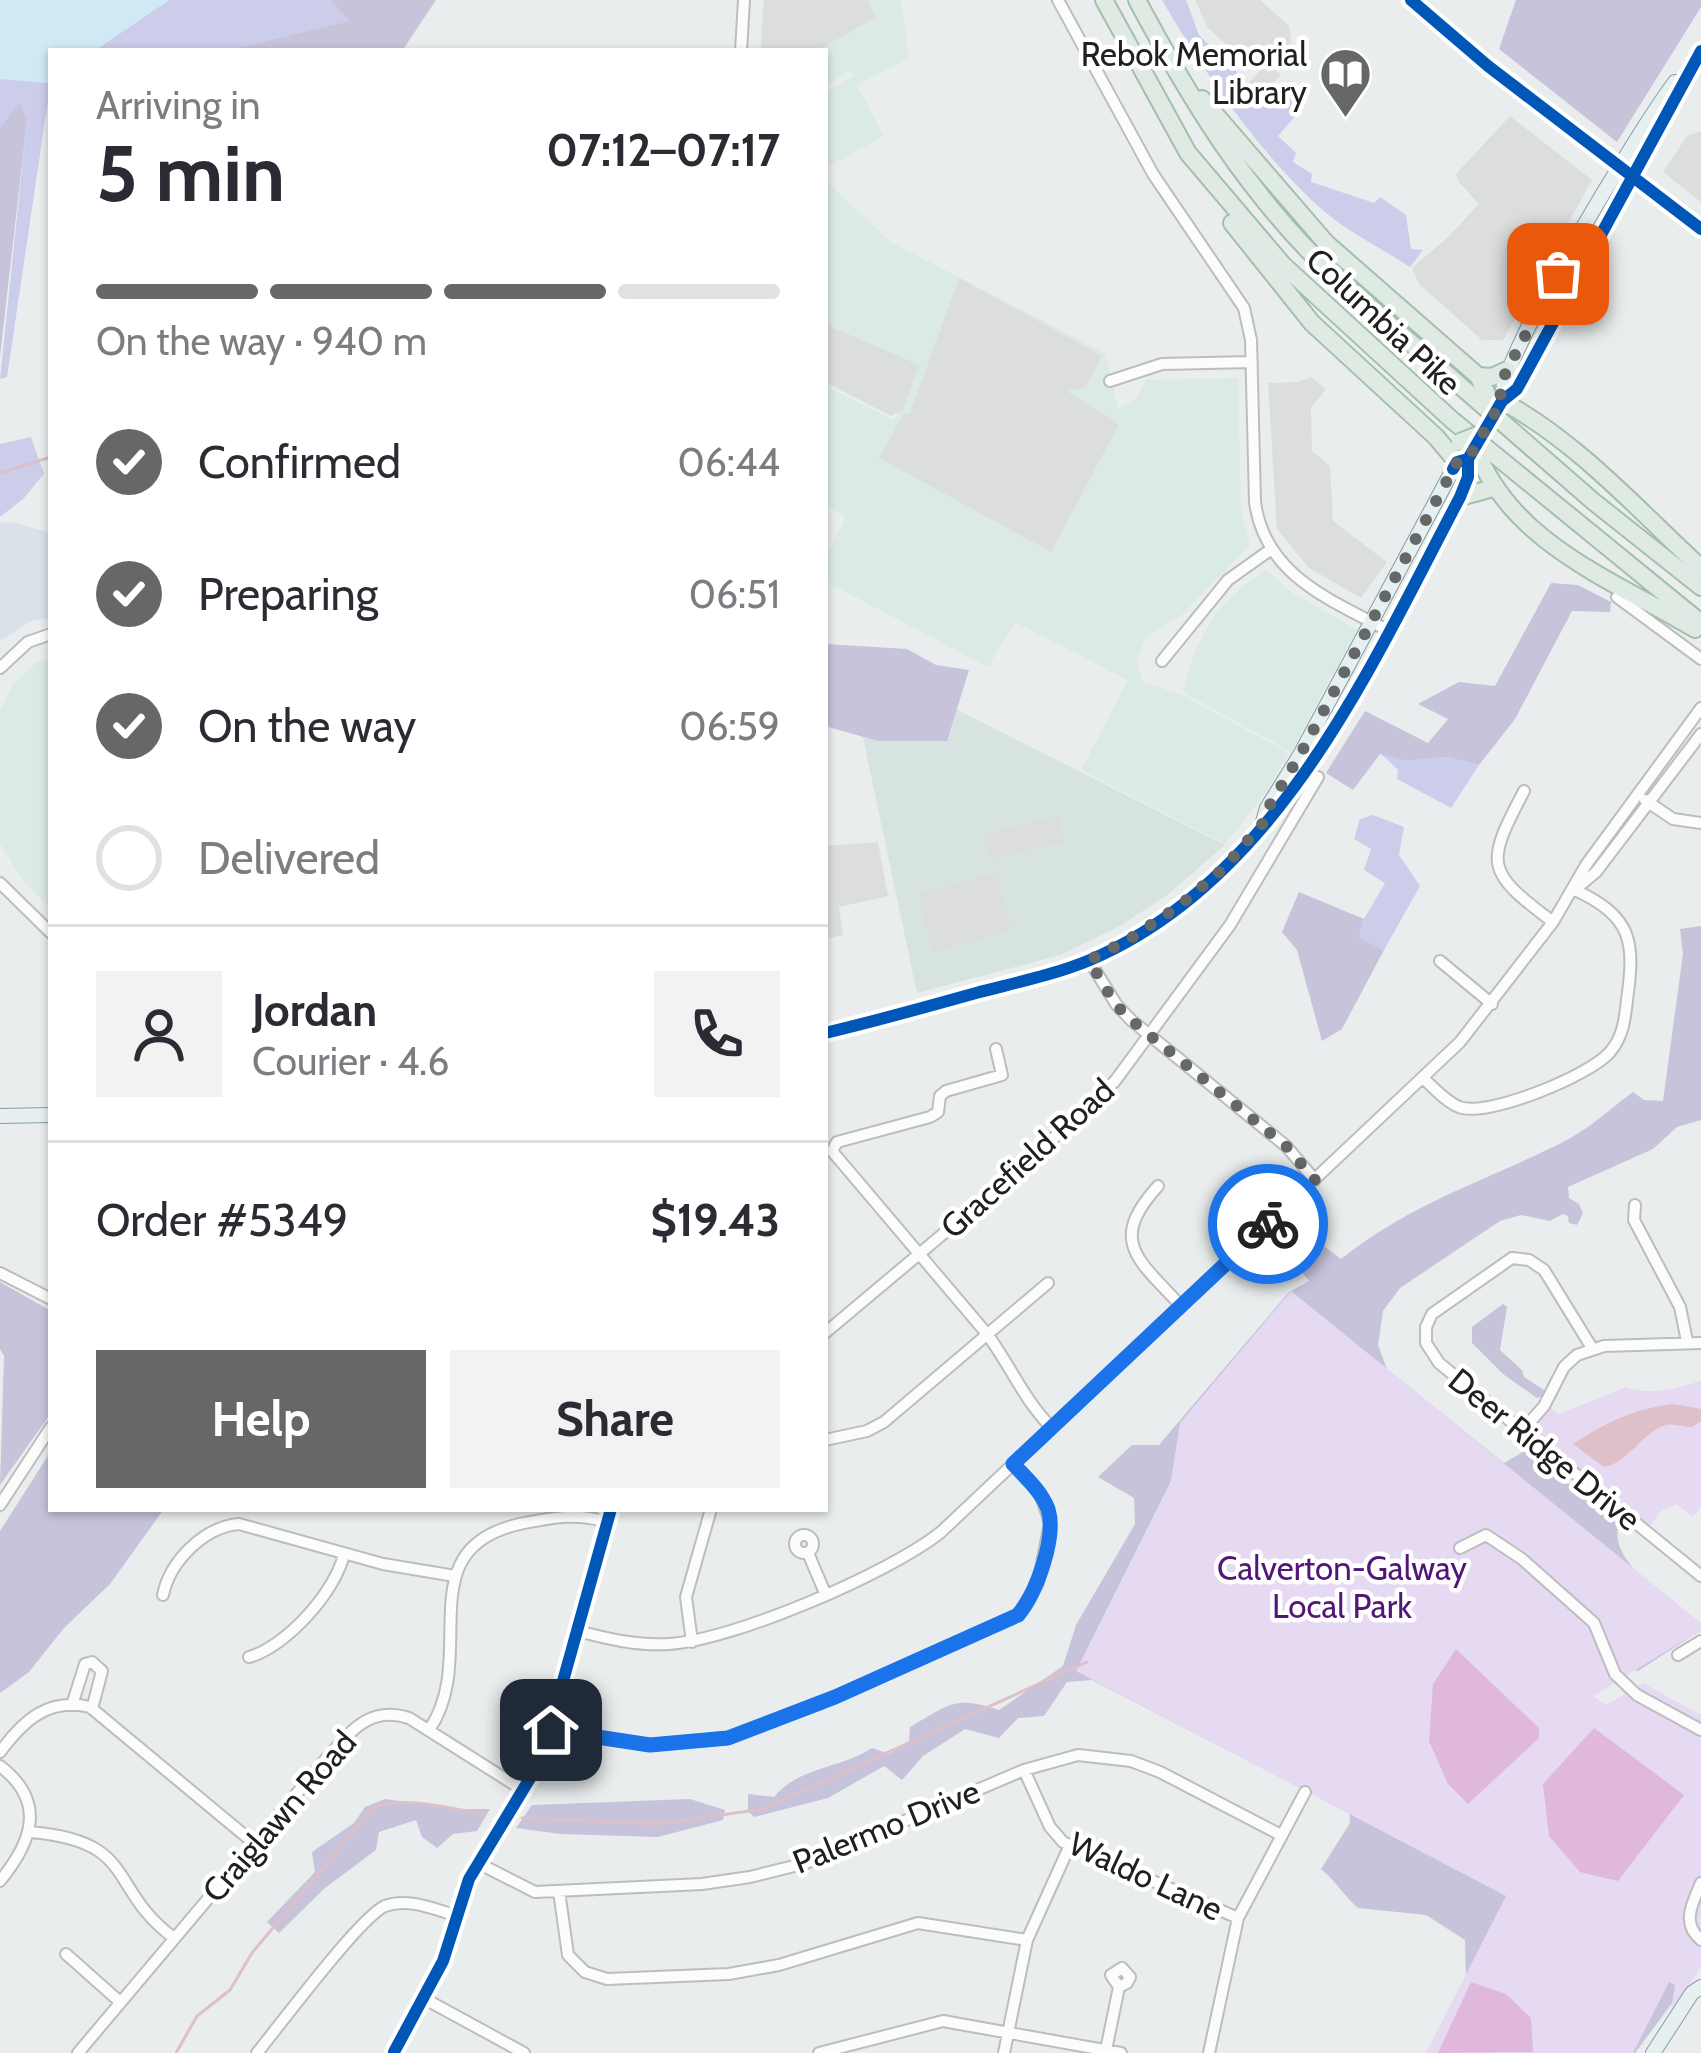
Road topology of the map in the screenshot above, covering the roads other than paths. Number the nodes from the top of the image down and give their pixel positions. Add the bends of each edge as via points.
1 (744, 0) edge
2 (1058, 0) edge
3 (1104, 0) edge
4 (1137, 0) edge
5 (1411, 0) edge
6 (1156, 35) junction
7 (741, 48) edge
8 (1701, 49) edge
9 (1188, 153) junction
10 (1619, 164) junction
11 (1632, 175) junction
12 (1701, 230) edge
13 (1252, 362) junction
14 (1507, 370) junction
15 (1478, 376) junction
16 (1111, 381) dead end
17 (1497, 406) junction
18 (1471, 452) junction
19 (1493, 488) junction
20 (1460, 496) junction
21 (1270, 550) junction
22 (1701, 568) edge
23 (1701, 587) edge
24 (1617, 597) dead end
25 (1372, 622) junction
26 (1701, 623) edge
27 (1389, 631) junction
28 (1701, 633) edge
29 (48, 635) edge
30 (1701, 659) edge
31 (1162, 661) dead end
32 (0, 668) edge
33 (1701, 708) edge
34 (1701, 734) edge
35 (1318, 777) dead end
36 (1524, 791) dead end
37 (1638, 794) junction
38 (1649, 802) junction
39 (1263, 823) junction
40 (1701, 823) edge
41 (0, 883) edge
42 (1575, 890) junction
43 (1553, 922) junction
44 (48, 930) edge
45 (1089, 960) junction
46 (1440, 961) dead end
47 (1492, 1004) junction
48 (828, 1032) edge
49 (1150, 1035) junction
50 (996, 1049) dead end
51 (1423, 1078) junction
52 (48, 1115) edge
53 (0, 1116) edge
54 (1315, 1180) junction
55 (1158, 1186) dead end
56 (1635, 1205) dead end
57 (920, 1256) junction
58 (0, 1273) edge
59 (1048, 1283) dead end
60 (48, 1298) edge
61 (1181, 1306) junction
62 (828, 1331) edge
63 (987, 1334) junction
64 (1687, 1341) junction
65 (1701, 1343) edge
66 (1592, 1348) junction
67 (1052, 1427) junction
68 (1523, 1430) junction
69 (48, 1431) edge
70 (828, 1439) edge
71 (1013, 1464) junction
72 (0, 1505) edge
73 (710, 1512) edge
74 (609, 1516) edge
75 (1460, 1548) dead end
76 (808, 1553) dead end
77 (344, 1554) junction
78 (454, 1576) junction
79 (1701, 1576) edge
80 (825, 1593) junction
81 (163, 1595) dead end
82 (578, 1631) junction
83 (1701, 1641) edge
84 (692, 1642) junction
85 (1678, 1655) dead end
86 (249, 1657) dead end
87 (72, 1705) junction
88 (92, 1709) junction
89 (429, 1730) junction
90 (551, 1730) junction
91 (1701, 1730) edge
92 (0, 1752) edge
93 (0, 1766) edge
94 (1024, 1769) junction
95 (523, 1790) junction
96 (1305, 1792) dead end
97 (29, 1832) junction
98 (1281, 1835) junction
99 (255, 1844) junction
100 (1070, 1845) junction
101 (478, 1863) junction
102 (0, 1881) edge
103 (1701, 1882) edge
104 (560, 1891) junction
105 (458, 1916) junction
106 (1238, 1918) junction
107 (174, 1938) junction
108 (1027, 1940) junction
109 (1701, 1940) edge
110 (66, 1954) dead end
111 (1119, 1987) dead end
112 (1701, 1987) edge
113 (424, 1999) junction
114 (120, 2002) junction
115 (1009, 2031) junction
116 (1106, 2050) junction
117 (78, 2053) edge
118 (257, 2053) edge
119 (393, 2053) edge
120 (524, 2053) edge
121 (819, 2053) edge
122 (1004, 2053) edge
123 (1121, 2053) edge
124 (1209, 2053) edge
125 (1657, 2053) edge

1 - 7 street
2 - 13 street via 1153,174 1238,297
3 - 9 highway, Columbia Pike
4 - 6 highway, Columbia Pike
5 - 10 main road
6 - 15 highway via 1326,243
6 - 23 highway, Columbia Pike via 1228,157 1311,255
8 - 10 main road
8 - 11 main road
9 - 18 highway via 1209,194 1290,300 1436,437
9 - 26 highway, Columbia Pike via 1270,251 1368,346
10 - 11 main road
10 - 14 main road
11 - 12 main road
11 - 17 main road via 1517,389
13 - 16 street via 1162,364
13 - 21 street via 1255,502
14 - 15 highway
14 - 17 main road
15 - 17 highway
17 - 18 main road, bridge
17 - 22 highway via 1536,420 1572,447
18 - 19 highway
18 - 20 main road
18 - 25 main road
19 - 20 highway
19 - 28 highway via 1555,548
20 - 27 main road
21 - 25 street via 1302,584
21 - 31 street via 1228,580
24 - 30 street
25 - 27 street
25 - 39 main road
27 - 39 main road via 1321,748
29 - 32 street
33 - 37 street
34 - 38 street
35 - 49 street, Gracefield Road via 1221,940
36 - 43 street via 1498,841 1499,872
37 - 38 street
37 - 42 street
38 - 40 street via 1673,819
38 - 42 street
39 - 45 main road via 1179,906
41 - 44 street
42 - 43 street
42 - 51 street via 1618,918 1631,942 1624,1024 1610,1053 1484,1110 1461,1108
43 - 47 street
45 - 48 main road
45 - 49 street via 1115,1004
46 - 47 street
47 - 51 street
49 - 54 street via 1286,1146
49 - 57 street, Gracefield Road via 1096,1100
50 - 57 street via 1002,1076 946,1091 930,1117 837,1142 832,1151
51 - 54 street
52 - 53 main road
54 - 61 street
55 - 61 street via 1138,1208 1131,1237 1141,1262
56 - 64 street via 1634,1220 1680,1307
57 - 62 street, Gracefield Road
57 - 63 street
58 - 60 street
59 - 63 street
61 - 67 street
63 - 67 street
63 - 70 street via 884,1422
64 - 65 street
64 - 66 street
66 - 68 street via 1564,1367
66 - 68 street, Deer Ridge Drive via 1544,1270 1521,1258 1432,1314 1432,1357
67 - 71 street
68 - 79 street, Deer Ridge Drive
69 - 72 street
71 - 80 street via 923,1546
71 - 90 street via 1040,1493 1050,1522 1033,1598 1018,1615 728,1738 650,1745
73 - 84 street via 686,1597
74 - 78 street via 568,1514 496,1528 470,1547
74 - 82 street
75 - 91 street via 1486,1535 1522,1559 1594,1623 1615,1675
76 - 80 street
77 - 78 street
77 - 81 street via 225,1526 178,1563
77 - 86 street via 323,1597 275,1645
78 - 89 street via 446,1700
80 - 84 street
82 - 84 street via 637,1644
82 - 90 street
83 - 85 street
87 - 88 street
87 - 88 street via 92,1662 102,1671
87 - 92 street via 26,1720
88 - 99 street
89 - 95 street, Craiglawn Road
89 - 99 street, Craiglawn Road via 394,1714 359,1723
90 - 95 street
93 - 97 street via 26,1796
94 - 98 street, Palermo Drive via 1078,1755 1131,1761
94 - 100 street, Waldo Lane via 1050,1827
94 - 104 street, Palermo Drive via 784,1868 702,1884
95 - 101 street
96 - 98 street
97 - 102 street
97 - 107 street via 77,1839 107,1855
98 - 106 street
99 - 107 street, Craiglawn Road
100 - 106 street, Waldo Lane
100 - 108 street
101 - 104 street, Palermo Drive via 526,1891
101 - 105 street
103 - 109 street via 1688,1915
104 - 108 street via 568,1954 607,1979 779,1965 918,1923
105 - 113 street
105 - 118 street via 410,1904 383,1907
106 - 124 street
107 - 114 street, Craiglawn Road
108 - 115 street
110 - 114 street
111 - 116 street
112 - 125 main road
113 - 119 street
113 - 120 street
114 - 117 street, Craiglawn Road
115 - 116 street
115 - 121 street via 929,2022
115 - 122 street
116 - 123 street

